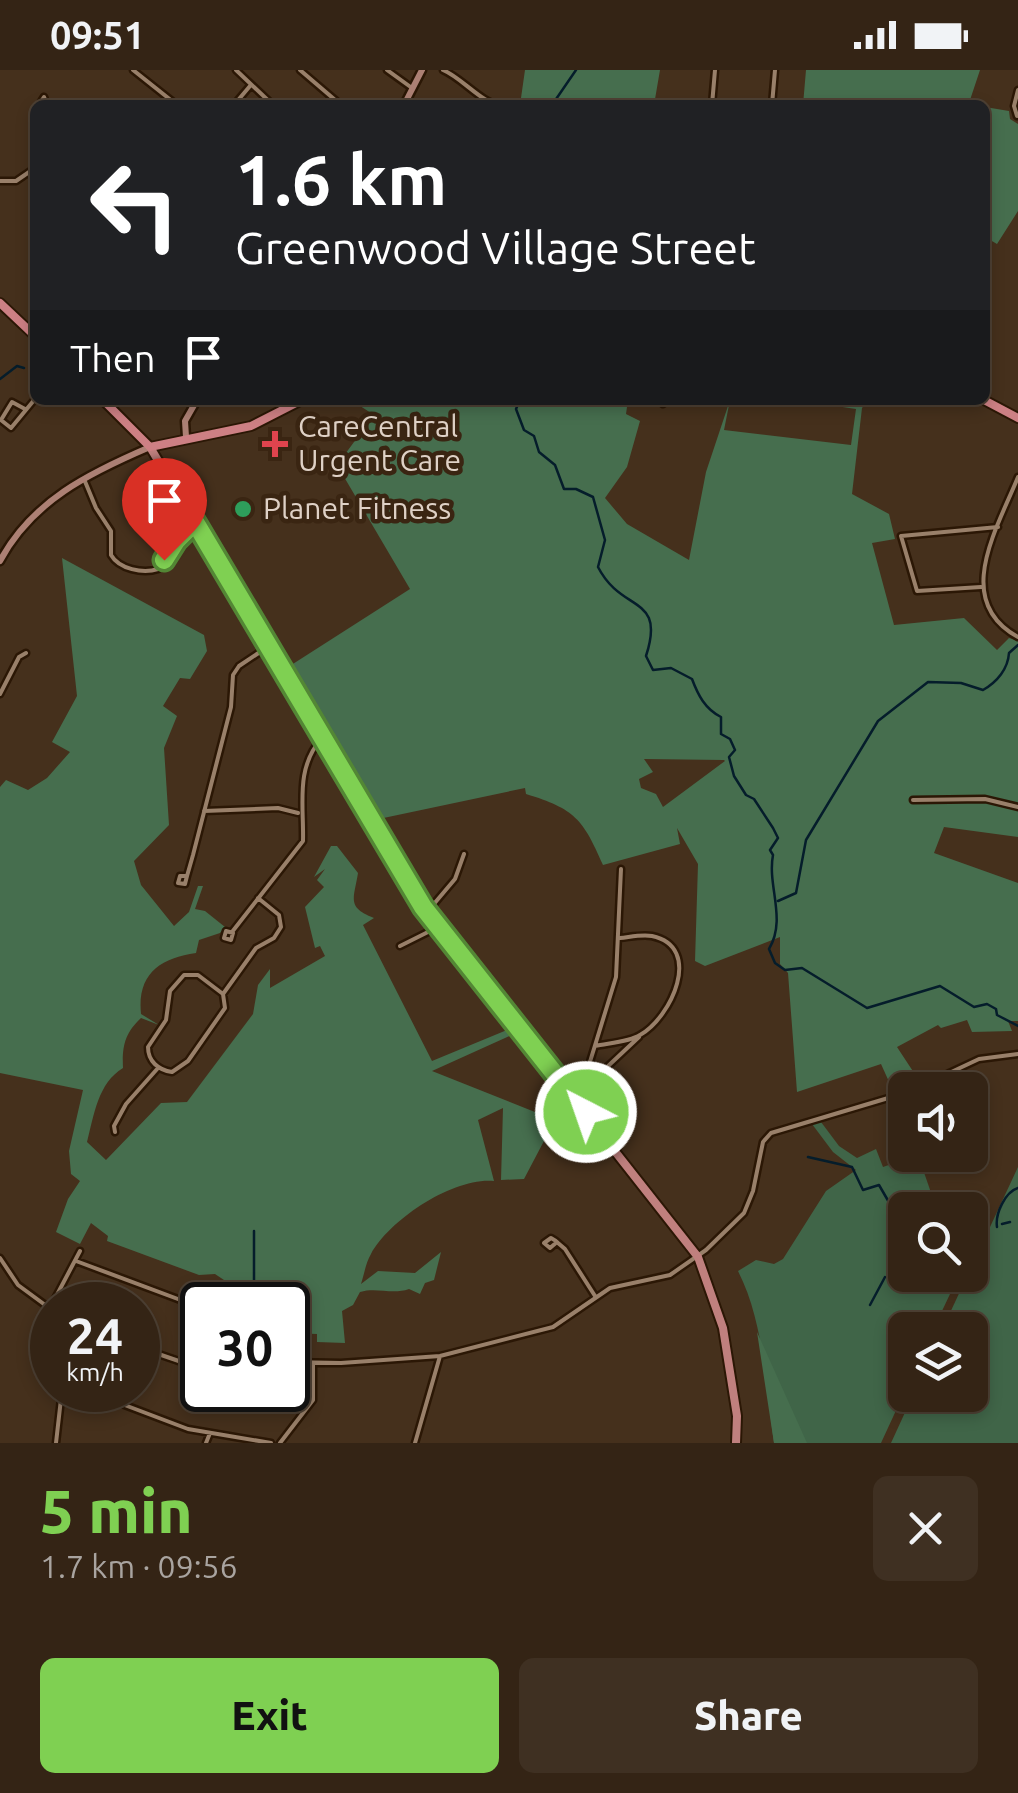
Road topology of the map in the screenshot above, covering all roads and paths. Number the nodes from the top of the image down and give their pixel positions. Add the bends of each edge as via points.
1 (133, 70) edge
2 (236, 70) edge
3 (300, 70) edge
4 (387, 70) edge
5 (422, 70) edge
6 (443, 70) edge
7 (715, 70) edge
8 (774, 70) edge
9 (252, 84) junction
10 (414, 89) junction
11 (1018, 90) edge
12 (166, 95) junction
13 (162, 100) edge
14 (172, 100) edge
15 (238, 100) edge
16 (267, 100) edge
17 (335, 100) edge
18 (407, 100) edge
19 (486, 100) edge
20 (712, 100) edge
21 (772, 100) edge
22 (1017, 116) edge
23 (30, 172) edge
24 (0, 181) edge
25 (0, 303) edge
26 (30, 331) edge
27 (990, 403) edge
28 (30, 405) edge
29 (108, 405) edge
30 (193, 405) edge
31 (292, 405) edge
32 (26, 410) junction
33 (1018, 418) edge
34 (186, 437) junction
35 (150, 447) junction
36 (1018, 477) edge
37 (84, 478) junction
38 (195, 522) junction
39 (998, 527) junction
40 (0, 561) edge
41 (981, 587) junction
42 (1018, 637) edge
43 (268, 647) junction
44 (26, 654) dead end
45 (3, 679) edge
46 (0, 694) edge
47 (322, 738) junction
48 (913, 800) dead end
49 (1018, 808) edge
50 (204, 811) junction
51 (299, 813) junction
52 (464, 854) dead end
53 (621, 869) dead end
54 (187, 876) dead end
55 (258, 898) junction
56 (428, 909) junction
57 (438, 926) junction
58 (232, 932) dead end
59 (618, 938) junction
60 (400, 946) dead end
61 (223, 994) junction
62 (639, 1037) junction
63 (611, 1043) junction
64 (595, 1046) junction
65 (1018, 1054) edge
66 (619, 1056) junction
67 (158, 1068) junction
68 (954, 1072) edge
69 (582, 1080) junction
70 (588, 1086) junction
71 (574, 1098) junction
72 (888, 1098) edge
73 (588, 1116) junction
74 (115, 1132) dead end
75 (557, 1242) dead end
76 (80, 1251) dead end
77 (698, 1256) junction
78 (0, 1258) edge
79 (76, 1261) junction
80 (65, 1282) edge
81 (30, 1294) edge
82 (595, 1297) junction
83 (180, 1300) edge
84 (440, 1356) junction
85 (310, 1363) edge
86 (313, 1363) junction
87 (60, 1412) edge
88 (140, 1412) edge
89 (210, 1433) junction
90 (56, 1443) edge
91 (206, 1443) edge
92 (271, 1443) edge
93 (280, 1443) edge
94 (415, 1443) edge
95 (736, 1443) edge

1 - 12 street
2 - 9 street
3 - 17 street
4 - 10 street
5 - 10 main road
6 - 19 street
7 - 20 street
8 - 21 street
9 - 15 street
9 - 16 street
10 - 18 main road
11 - 22 street
12 - 13 street
12 - 14 street
23 - 24 street via 16,182
25 - 26 highway
27 - 33 highway
28 - 32 street
29 - 35 highway
30 - 34 main road
31 - 34 highway via 245,428
32 - 32 street via 12,402 0,420 11,428
34 - 35 highway
35 - 37 main road
35 - 38 main road
36 - 39 street
37 - 38 street via 120,565 158,568
37 - 40 main road via 26,520
38 - 43 main road
39 - 41 street
39 - 41 street via 901,536 917,591
41 - 42 street via 994,620
43 - 47 main road
43 - 50 street via 235,670
44 - 45 street
45 - 46 street
47 - 51 street via 313,749
47 - 56 main road
48 - 49 street via 985,799
50 - 51 street
50 - 54 street
51 - 55 street via 303,840
52 - 56 street via 457,876
53 - 59 street
55 - 58 street
55 - 61 street via 279,914 281,928 256,948
56 - 57 main road
57 - 60 street
57 - 71 main road
59 - 62 street via 655,937 679,962 670,1002
59 - 64 street via 616,976
61 - 67 street via 224,1010 182,1068
61 - 67 street via 198,975 180,978 148,1047
62 - 63 street
62 - 66 street
63 - 64 street
63 - 66 street
64 - 69 street
65 - 68 street via 982,1058
66 - 70 street
67 - 74 street via 126,1104
69 - 70 street
69 - 71 street
70 - 71 street
70 - 73 street
71 - 73 main road
72 - 77 street via 769,1135 746,1209
73 - 77 main road
75 - 82 street
76 - 79 street
77 - 82 street via 668,1276 621,1284
77 - 95 main road via 727,1347
78 - 81 street
79 - 80 street
79 - 83 street
82 - 84 street via 555,1326
84 - 86 street
84 - 94 street
85 - 86 street
86 - 93 street via 313,1400
87 - 90 street
88 - 89 street
89 - 91 street
89 - 92 street

